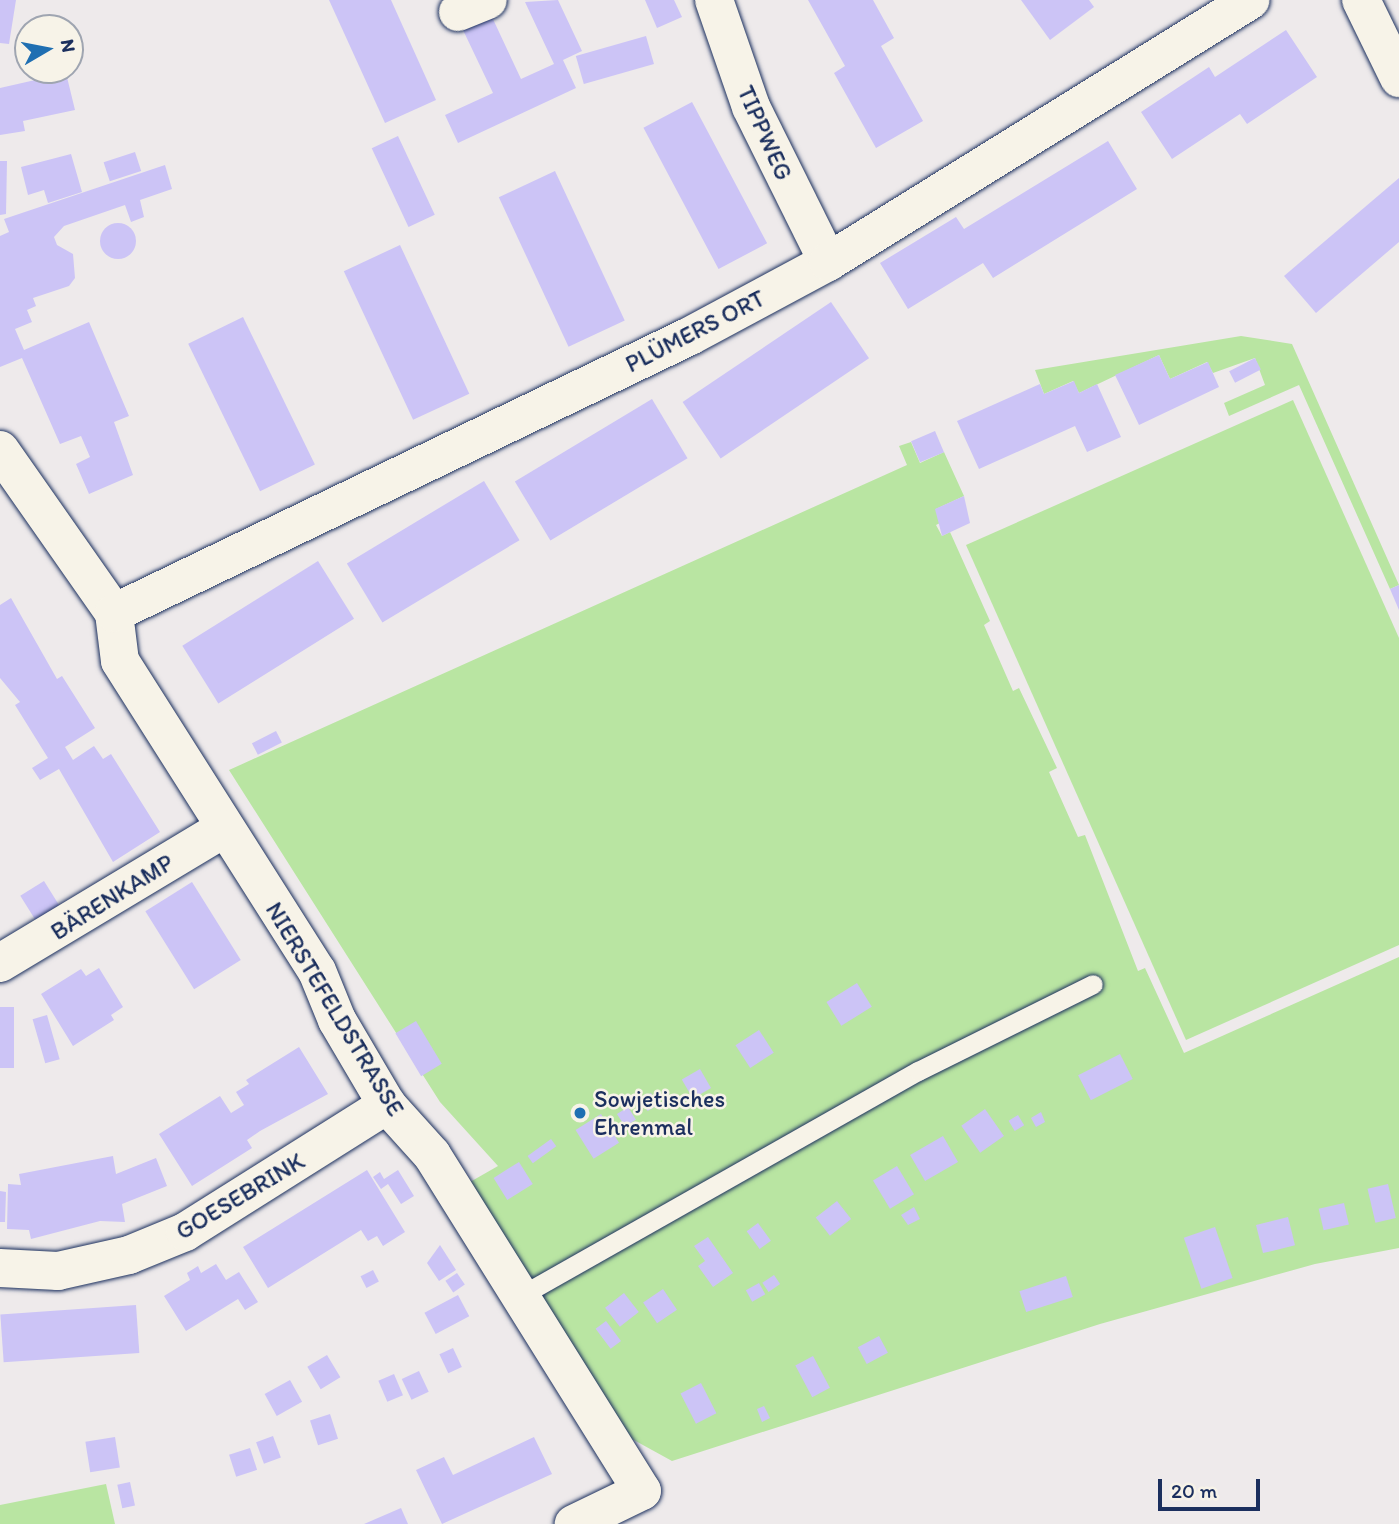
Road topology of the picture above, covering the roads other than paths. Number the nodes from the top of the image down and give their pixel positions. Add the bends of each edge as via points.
1 (714, 0) edge
2 (1250, 0) edge
3 (1361, 0) edge
4 (1399, 78) edge
5 (828, 262) junction
6 (0, 450) edge
7 (114, 613) junction
8 (223, 829) junction
9 (0, 963) edge
10 (1093, 985) dead end
11 (387, 1105) junction
12 (0, 1268) edge
13 (520, 1296) junction
14 (574, 1524) edge

1 - 5 street, TIPPWEG via 751,107
2 - 5 street, PLÜMERS ORT
3 - 4 street
5 - 7 street, PLÜMERS ORT via 690,336
6 - 7 street, NIERSTEFELDSTRASSE
7 - 8 street, NIERSTEFELDSTRASSE via 120,661
8 - 9 street, BÄRENKAMP
8 - 11 street, NIERSTEFELDSTRASSE via 317,971 337,1020
10 - 13 lane via 918,1071
11 - 12 street, GOESEBRINK via 185,1232 129,1255 58,1270
11 - 13 street, NIERSTEFELDSTRASSE via 432,1155
13 - 14 street, NIERSTEFELDSTRASSE via 642,1491

